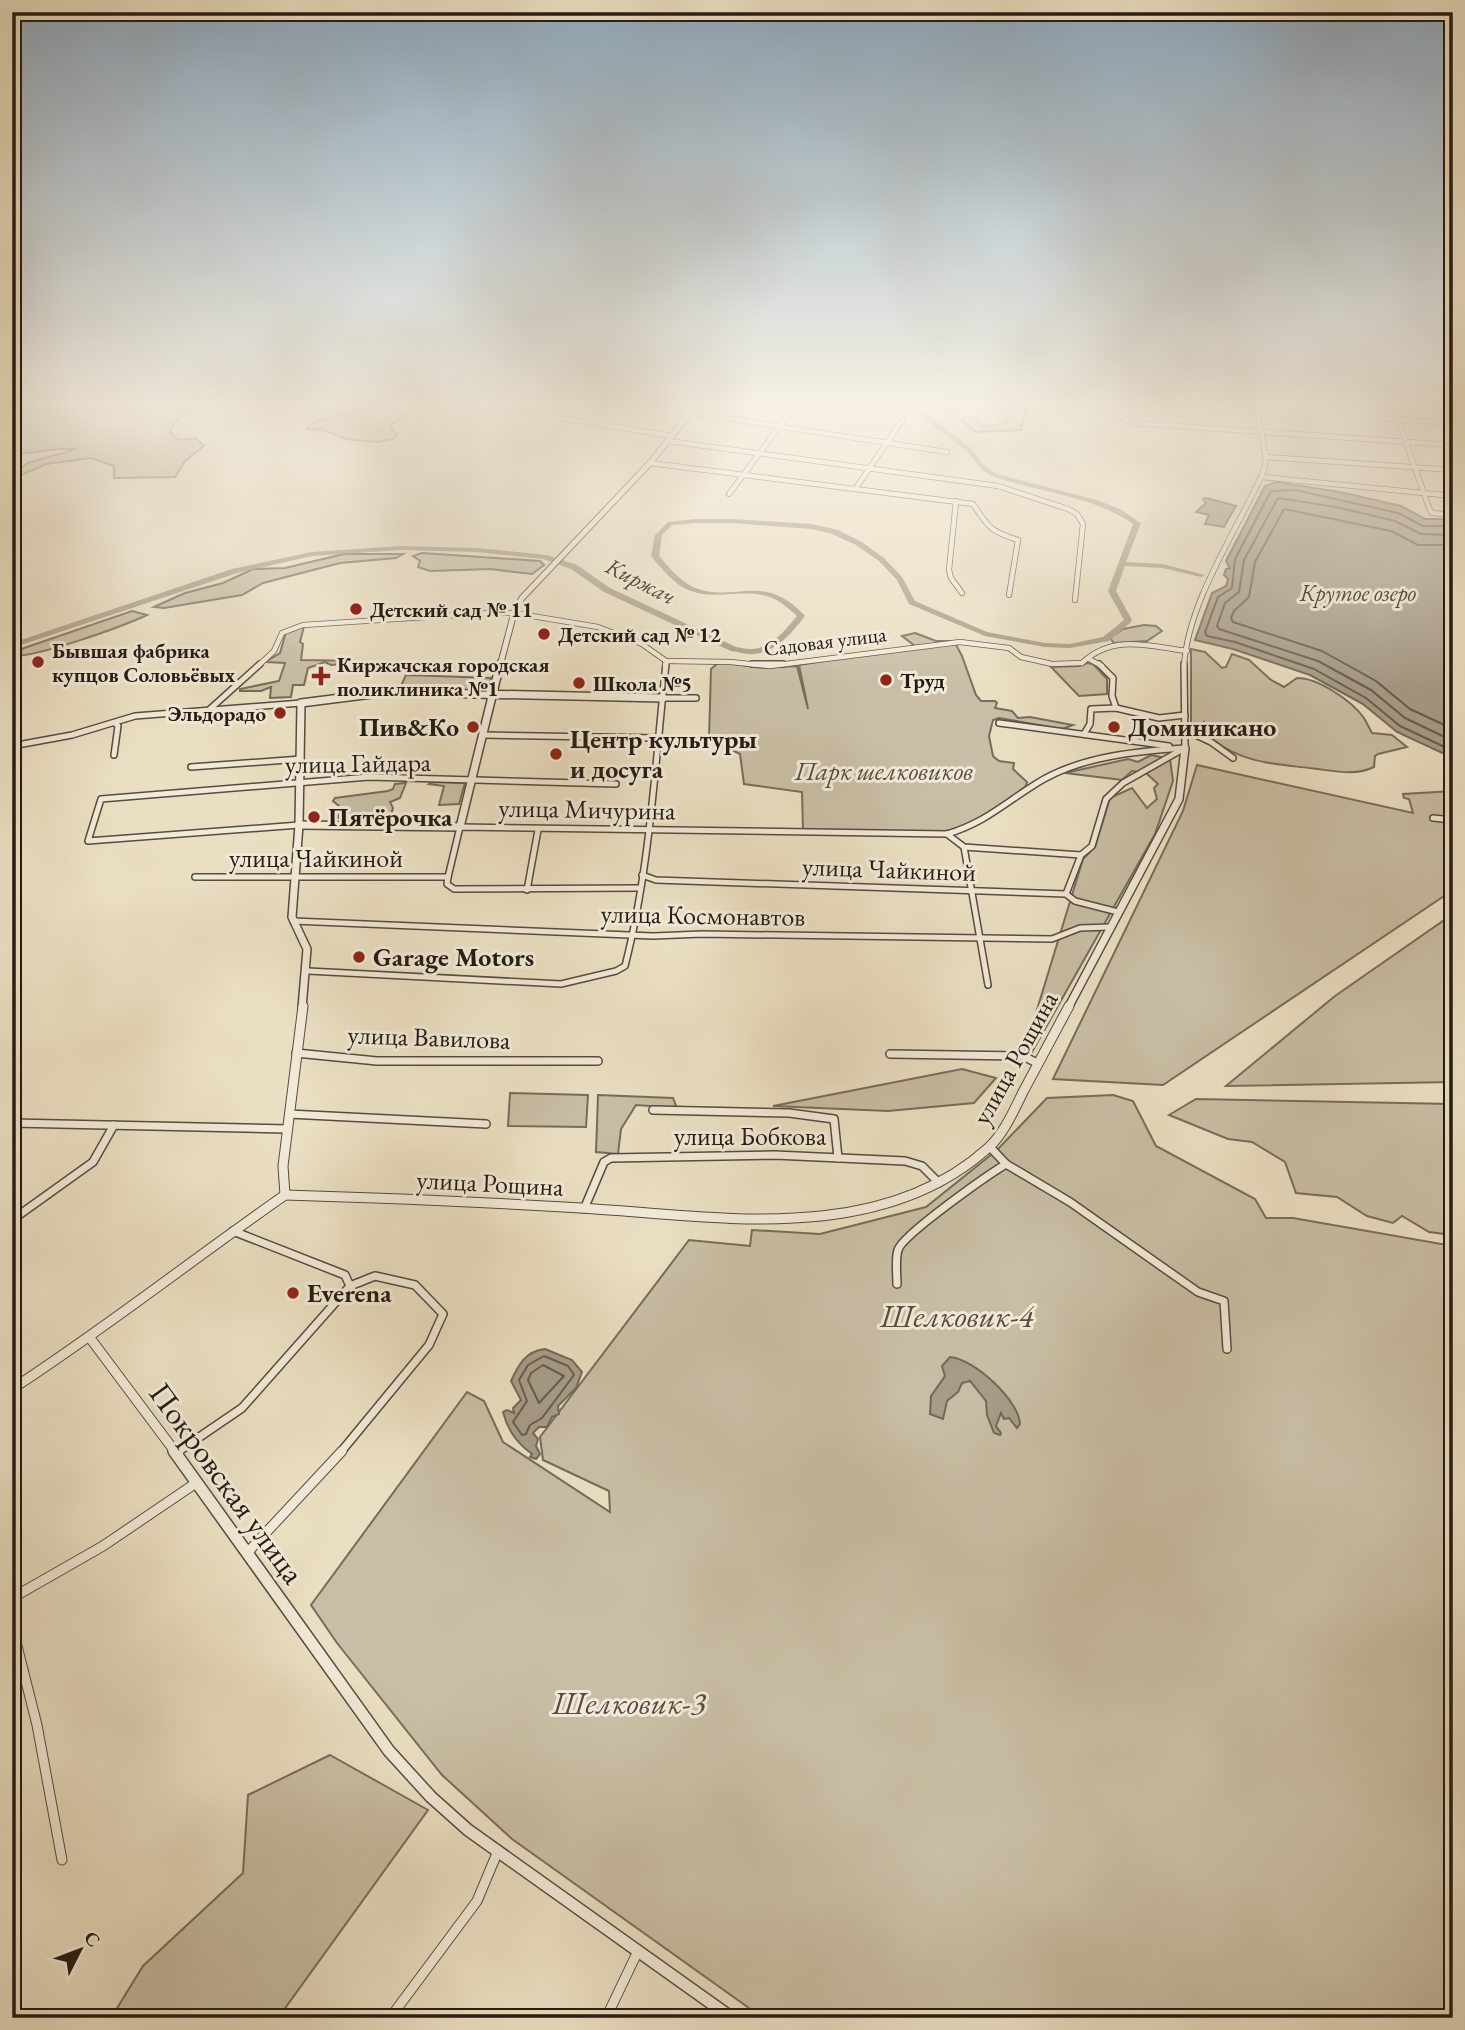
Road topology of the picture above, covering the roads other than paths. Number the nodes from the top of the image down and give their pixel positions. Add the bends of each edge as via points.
1 (617, 497) edge
2 (923, 497) edge
3 (1031, 497) edge
4 (1253, 497) edge
5 (1424, 497) edge
6 (956, 501) junction
7 (1453, 515) edge
8 (962, 593) dead end
9 (1009, 595) dead end
10 (1074, 600) dead end
11 (514, 613) junction
12 (1187, 651) junction
13 (1089, 659) junction
14 (666, 661) junction
15 (492, 695) junction
16 (663, 698) junction
17 (696, 698) dead end
18 (301, 703) junction
19 (1116, 708) junction
20 (210, 709) junction
21 (1185, 715) junction
22 (115, 723) junction
23 (999, 723) dead end
24 (1185, 730) junction
25 (1084, 734) junction
26 (483, 735) junction
27 (658, 738) junction
28 (12, 746) edge
29 (1161, 747) junction
30 (1185, 748) junction
31 (114, 755) dead end
32 (1233, 758) dead end
33 (301, 759) junction
34 (191, 766) dead end
35 (471, 781) junction
36 (300, 782) junction
37 (616, 784) dead end
38 (1433, 818) dead end
39 (1453, 820) edge
40 (299, 825) junction
41 (460, 827) junction
42 (538, 830) junction
43 (647, 832) junction
44 (947, 834) junction
45 (88, 841) joint
46 (964, 847) junction
47 (1081, 855) junction
48 (642, 875) junction
49 (296, 876) junction
50 (195, 877) dead end
51 (447, 877) junction
52 (656, 880) junction
53 (639, 886) junction
54 (527, 890) junction
55 (973, 891) junction
56 (1066, 894) junction
57 (1118, 912) junction
58 (293, 921) junction
59 (1110, 927) junction
60 (633, 934) junction
61 (981, 937) junction
62 (308, 971) junction
63 (988, 985) dead end
64 (296, 1053) junction
65 (890, 1054) dead end
66 (598, 1061) dead end
67 (1037, 1063) junction
68 (653, 1110) dead end
69 (289, 1114) junction
70 (12, 1123) edge
71 (486, 1124) dead end
72 (114, 1125) junction
73 (287, 1129) junction
74 (990, 1147) junction
75 (838, 1158) junction
76 (1006, 1164) junction
77 (939, 1183) junction
78 (285, 1195) junction
79 (584, 1209) junction
80 (12, 1220) edge
81 (233, 1231) junction
82 (897, 1284) dead end
83 (351, 1286) junction
84 (90, 1338) junction
85 (1227, 1349) dead end
86 (12, 1389) edge
87 (176, 1453) junction
88 (197, 1483) junction
89 (246, 1554) junction
90 (12, 1598) edge
91 (12, 1626) edge
92 (498, 1851) junction
93 (62, 1860) dead end
94 (638, 1951) junction
95 (390, 2018) edge
96 (606, 2018) edge
97 (732, 2018) edge

1 - 11 street via 543,573
2 - 6 street
3 - 10 street via 1068,509 1083,524
4 - 12 street, улица Рощина via 1209,581
5 - 7 street via 1432,513
6 - 8 street via 949,570
6 - 9 street via 973,504 989,528 1018,540
11 - 14 street via 598,626 642,644
11 - 15 street
11 - 20 street via 290,628 253,674
12 - 13 street, Садовая улица via 1125,643 1096,650
12 - 21 street, улица Рощина
13 - 14 street, Садовая улица via 1052,664 1021,657 1009,648 954,643 770,666
13 - 19 street via 1113,678
14 - 16 street
15 - 16 street
15 - 18 street via 388,692
15 - 26 street
16 - 17 street
16 - 27 street
18 - 20 street
18 - 33 street
19 - 21 street via 1159,718
19 - 25 street via 1091,709
20 - 22 street via 135,716
21 - 24 street, улица Рощина
22 - 28 street
22 - 31 street
23 - 25 street
24 - 30 street, улица Рощина
24 - 32 street
25 - 29 street
26 - 27 street
26 - 35 street
27 - 43 street
29 - 30 street
29 - 44 street, улица Мичурина via 1062,769 989,819
30 - 47 street via 1123,783 1106,799 1092,846
30 - 57 street, улица Рощина via 1180,799
33 - 34 street
33 - 36 street
35 - 36 street, улица Гайдара via 369,777
35 - 37 street, улица Гайдара
35 - 41 street
36 - 40 street
36 - 45 street, улица Гайдара via 101,799
38 - 39 street
40 - 41 street, улица Мичурина
40 - 45 street, улица Мичурина
40 - 49 street
41 - 42 street, улица Мичурина
41 - 51 street
42 - 43 street, улица Мичурина
42 - 54 street
43 - 44 street, улица Мичурина
43 - 48 street
44 - 46 street
46 - 47 street
46 - 55 street
47 - 56 street
48 - 52 street, улица Чайкиной
48 - 53 street
49 - 50 street, улица Чайкиной
49 - 51 street, улица Чайкиной
49 - 58 street
51 - 54 street, улица Чайкиной via 447,884 454,889
52 - 53 street, улица Чайкиной
52 - 55 street, улица Чайкиной
53 - 54 street, улица Чайкиной
53 - 60 street
55 - 56 street, улица Чайкиной
55 - 61 street
56 - 57 street, улица Чайкиной via 1075,901
57 - 59 street, улица Рощина
58 - 60 street, улица Космонавтов
58 - 62 street via 307,949
59 - 61 street, улица Космонавтов via 1090,925 1052,939
59 - 67 street, улица Рощина
60 - 61 street, улица Космонавтов
60 - 62 street via 627,963 616,971 561,984
61 - 63 street
62 - 64 street
64 - 66 street, улица Вавилова via 377,1062
64 - 69 street
65 - 67 street via 1023,1056
67 - 74 street, улица Рощина
68 - 75 street via 834,1119
69 - 71 street
69 - 73 street
70 - 72 street
72 - 73 street
72 - 80 street via 85,1169
73 - 78 street
74 - 76 street
74 - 77 street, улица Рощина
75 - 77 street, улица Бобкова via 905,1161 922,1166
75 - 79 street, улица Бобкова via 611,1158 604,1162
76 - 82 street via 911,1234 898,1249
76 - 85 street via 1070,1202 1198,1292 1224,1301
77 - 79 street, улица Рощина via 859,1210 794,1218 746,1220
78 - 79 street, улица Рощина
78 - 81 street
81 - 83 street via 345,1275
81 - 84 street
83 - 87 street via 242,1408
83 - 89 street via 375,1276 415,1286 443,1314 439,1326 429,1345 322,1475
84 - 86 street
84 - 87 street, Покровская улица
87 - 88 street, Покровская улица
88 - 89 street, Покровская улица
88 - 90 street via 103,1546
89 - 92 street, Покровская улица via 389,1751 431,1797
91 - 93 street via 37,1725
92 - 94 street, Покровская улица
92 - 95 street via 477,1902
94 - 96 street
94 - 97 street, Покровская улица

